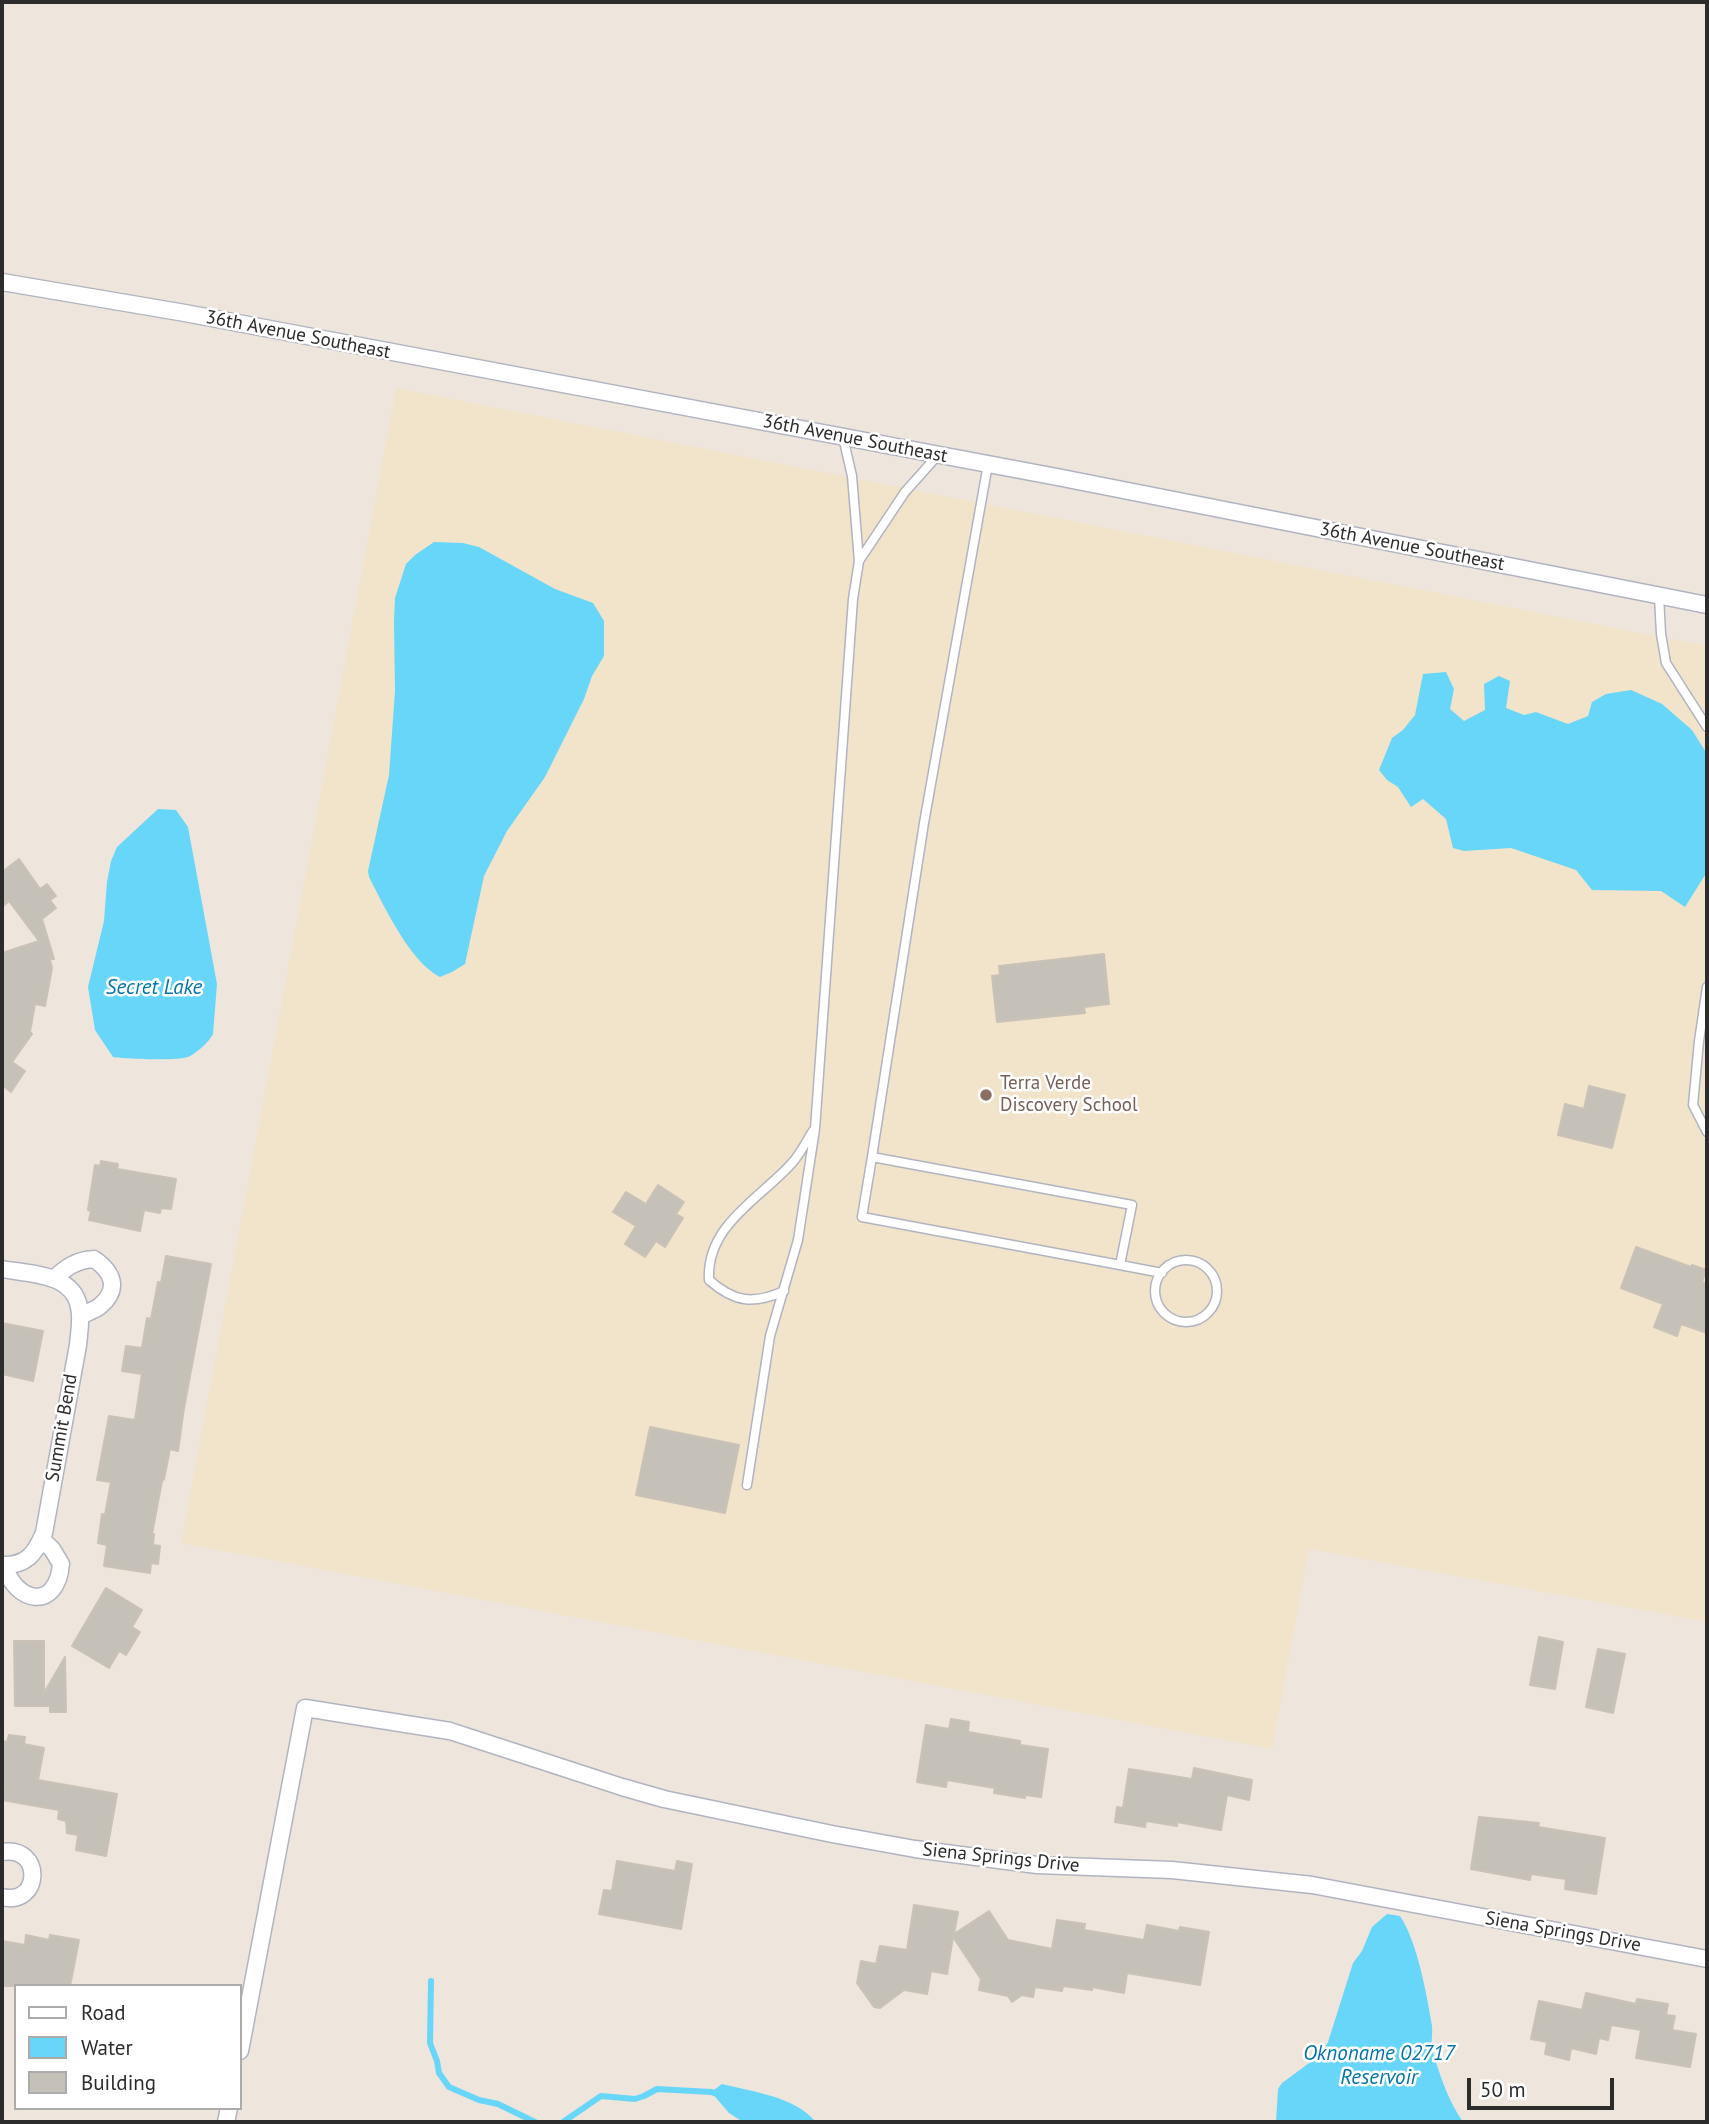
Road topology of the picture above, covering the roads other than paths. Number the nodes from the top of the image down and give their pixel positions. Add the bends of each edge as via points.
1 (2, 282) edge
2 (843, 437) junction
3 (938, 455) junction
4 (988, 464) junction
5 (859, 561) junction
6 (1659, 596) junction
7 (1707, 605) edge
8 (1707, 727) edge
9 (1707, 987) edge
10 (815, 1129) junction
11 (1707, 1132) edge
12 (872, 1157) junction
13 (1120, 1265) junction
14 (2, 1269) edge
15 (1162, 1273) junction
16 (54, 1279) junction
17 (784, 1291) junction
18 (80, 1316) junction
19 (747, 1485) dead end
20 (41, 1539) junction
21 (3, 1565) edge
22 (2, 1852) edge
23 (2, 1897) edge
24 (1707, 1959) edge
25 (242, 2040) edge

1 - 2 street, 36th Avenue Southeast
2 - 3 street, 36th Avenue Southeast
2 - 5 lane via 852,476
3 - 4 street, 36th Avenue Southeast
3 - 5 lane via 905,492
4 - 6 street, 36th Avenue Southeast
4 - 12 lane via 923,823
5 - 10 lane
6 - 7 street, 36th Avenue Southeast
6 - 8 lane via 1666,663
9 - 11 lane via 1693,1105
10 - 17 lane via 798,1240
10 - 17 lane via 792,1163 735,1215 716,1242 708,1264 709,1280 736,1298 766,1299
12 - 13 lane via 862,1217
12 - 13 lane via 1132,1205
13 - 15 lane
14 - 16 street
15 - 15 lane via 1155,1292 1170,1318 1190,1322 1214,1305 1217,1286 1207,1268 1188,1260
16 - 18 street, Summit Bend via 72,1289
16 - 18 street via 79,1260 94,1259 110,1271 107,1297
17 - 19 lane via 770,1336
18 - 20 street, Summit Bend
20 - 21 street via 29,1558
20 - 21 street via 61,1564 58,1583 45,1595 35,1597 18,1590
22 - 23 street via 21,1853 29,1861 33,1879 24,1893
24 - 25 street, Siena Springs Drive via 1312,1885 1172,1870 1037,1865 915,1849 654,1796 450,1731 305,1708

